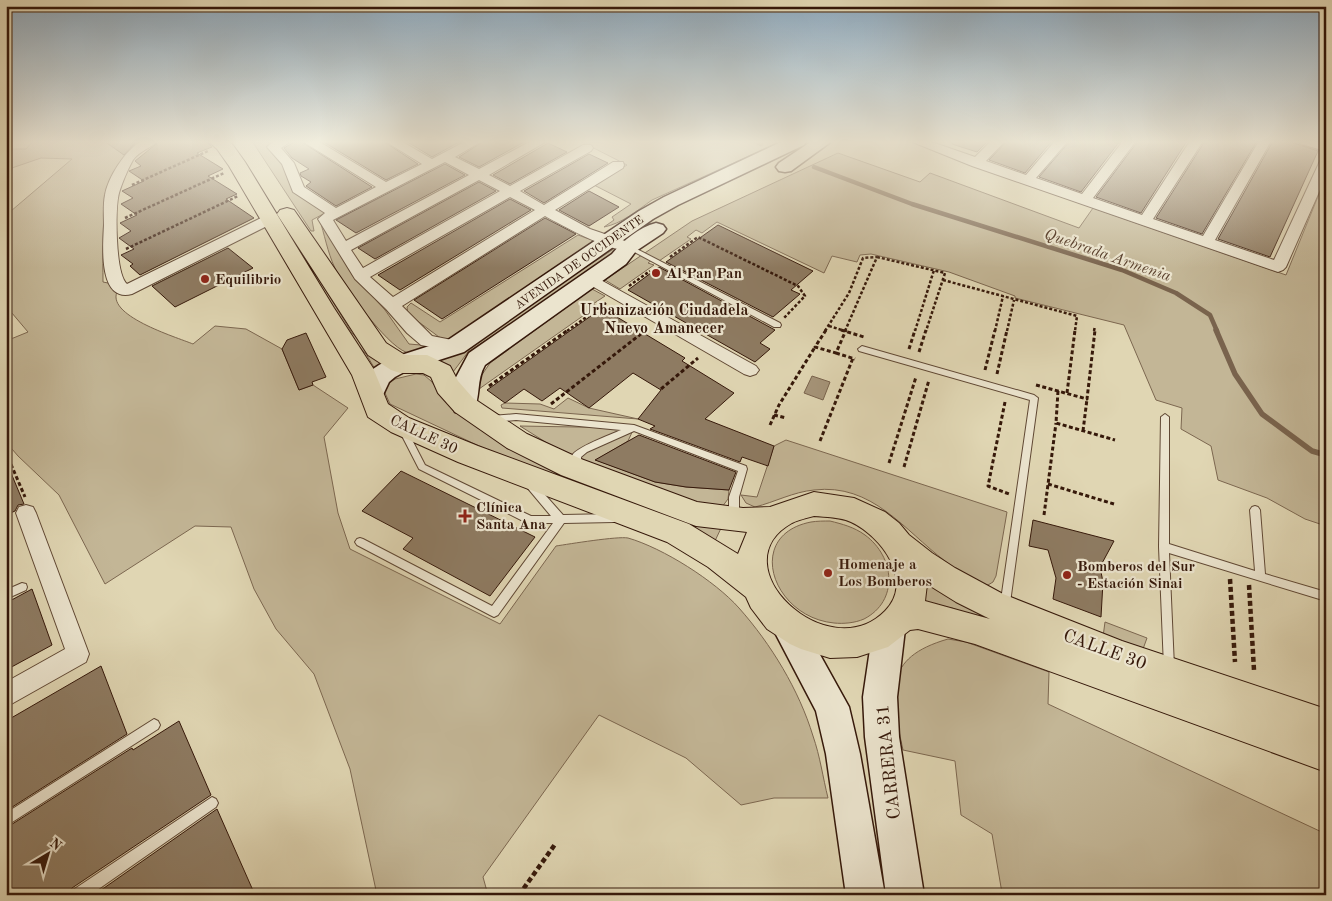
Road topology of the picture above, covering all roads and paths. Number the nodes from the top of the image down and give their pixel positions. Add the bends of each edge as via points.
1 (117, 183) edge
2 (140, 183) edge
3 (175, 183) edge
4 (248, 183) edge
5 (267, 183) edge
6 (296, 183) edge
7 (378, 183) edge
8 (395, 183) edge
9 (464, 183) edge
10 (495, 183) edge
11 (524, 183) edge
12 (588, 183) edge
13 (710, 183) edge
14 (747, 183) edge
15 (1037, 183) edge
16 (1097, 183) edge
17 (1170, 183) edge
18 (1241, 183) edge
19 (1316, 183) edge
20 (386, 188) junction
21 (252, 190) junction
22 (510, 191) junction
23 (112, 194) junction
24 (1084, 200) junction
25 (544, 210) junction
26 (330, 216) junction
27 (270, 219) junction
28 (1145, 221) junction
29 (111, 224) junction
30 (1206, 242) junction
31 (619, 244) junction
32 (343, 248) junction
33 (110, 257) junction
34 (877, 257) junction
35 (660, 264) junction
36 (934, 270) junction
37 (360, 276) junction
38 (590, 279) junction
39 (942, 280) junction
40 (617, 295) junction
41 (1003, 295) junction
42 (1014, 300) junction
43 (392, 305) junction
44 (659, 319) junction
45 (777, 325) joint
46 (829, 326) junction
47 (1095, 326) dead end
48 (846, 332) junction
49 (873, 340) dead end
50 (456, 346) junction
51 (815, 347) junction
52 (710, 348) junction
53 (862, 349) dead end
54 (836, 353) junction
55 (853, 358) junction
56 (862, 361) dead end
57 (400, 364) junction
58 (976, 368) dead end
59 (750, 370) dead end
60 (985, 370) junction
61 (907, 374) dead end
62 (997, 374) junction
63 (916, 376) junction
64 (1006, 376) dead end
65 (929, 380) junction
66 (938, 382) dead end
67 (1032, 383) dead end
68 (661, 389) dead end
69 (1058, 391) junction
70 (372, 393) junction
71 (1067, 393) junction
72 (996, 399) dead end
73 (1087, 399) junction
74 (551, 404) dead end
75 (464, 405) junction
76 (774, 415) junction
77 (1166, 416) dead end
78 (786, 418) dead end
79 (484, 419) junction
80 (1056, 423) junction
81 (400, 425) junction
82 (770, 425) dead end
83 (634, 428) junction
84 (1083, 431) junction
85 (820, 440) dead end
86 (1115, 440) dead end
87 (6, 462) edge
88 (889, 463) dead end
89 (904, 467) dead end
90 (578, 470) junction
91 (524, 476) junction
92 (1048, 484) junction
93 (1020, 498) junction
94 (1114, 504) dead end
95 (1255, 510) dead end
96 (26, 513) joint
97 (1044, 515) dead end
98 (637, 518) junction
99 (774, 519) junction
100 (561, 520) junction
101 (734, 520) junction
102 (360, 542) dead end
103 (898, 544) junction
104 (1164, 547) junction
105 (1229, 566) junction
106 (1248, 572) junction
107 (1260, 576) junction
108 (22, 587) dead end
109 (756, 587) junction
110 (6, 595) edge
111 (1326, 597) edge
112 (1004, 610) junction
113 (895, 623) junction
114 (788, 625) junction
115 (1235, 662) dead end
116 (1254, 670) dead end
117 (1170, 673) junction
118 (6, 695) edge
119 (154, 725) dead end
120 (1326, 727) edge
121 (1326, 754) edge
122 (212, 802) dead end
123 (6, 820) edge
124 (556, 843) dead end
125 (78, 895) edge
126 (519, 895) edge
127 (866, 895) edge
128 (905, 895) edge

1 - 23 street
2 - 23 path
3 - 29 path
4 - 21 main road, CALLE 30
5 - 57 main road via 377,349
6 - 26 street via 298,189
7 - 20 street
8 - 20 street
9 - 32 street
10 - 22 street
11 - 22 street
12 - 25 street
13 - 31 main road, AVENIDA DE OCCIDENTE via 671,201
14 - 31 main road, AVENIDA DE OCCIDENTE
15 - 24 street
16 - 24 street
17 - 28 street
18 - 30 street
19 - 30 street via 1278,266
20 - 26 street
21 - 27 main road, CALLE 30
21 - 33 path
22 - 25 street
22 - 37 street
23 - 29 street
24 - 28 street
25 - 31 street via 585,232
25 - 43 street
26 - 32 street
27 - 33 street via 127,290 118,286 112,276
27 - 70 main road, CALLE 30 via 364,374
28 - 30 street
29 - 33 street
31 - 35 lane
31 - 38 main road, AVENIDA DE OCCIDENTE via 619,259
31 - 50 main road, AVENIDA DE OCCIDENTE via 599,249
32 - 37 street
34 - 36 path
34 - 46 path via 864,258 849,293
34 - 48 path
35 - 40 path
35 - 45 lane
35 - 45 path via 698,236 798,286 805,296
36 - 39 path via 945,273
36 - 39 path via 908,349 919,352
37 - 43 street
38 - 40 street
38 - 75 main road, AVENIDA DE OCCIDENTE via 477,360 469,370
39 - 41 path
40 - 44 street
40 - 75 path
41 - 42 path
41 - 60 path
42 - 62 path
42 - 71 path via 1077,316
43 - 50 street via 427,341
44 - 52 street
44 - 74 path
46 - 48 path
46 - 51 path
47 - 73 path
48 - 49 path
48 - 54 path
50 - 57 main road, AVENIDA DE OCCIDENTE
51 - 54 path
51 - 76 path
52 - 59 street
52 - 68 path
53 - 93 lane via 1034,398
54 - 55 path
55 - 56 path
55 - 85 path
57 - 70 main road, AVENIDA DE OCCIDENTE via 379,378
57 - 75 main road via 426,364 441,372 447,386
58 - 60 path
60 - 62 path
61 - 63 path
62 - 64 path
63 - 65 path
63 - 88 path
65 - 66 path
65 - 89 path
67 - 69 path
69 - 71 path
69 - 80 path
70 - 81 main road, CALLE 30 via 376,410
71 - 73 path
72 - 93 path via 1005,402 988,486
73 - 84 path
75 - 79 main road
76 - 78 path
76 - 82 path
77 - 104 lane
79 - 83 lane via 516,417
79 - 90 main road via 518,441
80 - 84 path
80 - 92 path
81 - 91 main road, CALLE 30
81 - 100 lane via 422,468 530,520
83 - 90 lane via 576,456
83 - 101 lane via 743,469 734,497
84 - 86 path
87 - 96 path via 10,462 27,504
90 - 101 main road via 696,514
91 - 98 main road, CALLE 30
91 - 100 lane
92 - 94 path
92 - 97 path
93 - 112 lane
95 - 107 lane
96 - 118 street via 78,654
98 - 100 lane
98 - 109 main road, CALLE 30 via 678,533 719,558
99 - 101 main road
99 - 103 main road via 800,506 846,507 876,521
99 - 109 main road via 761,532 754,549 752,568
100 - 102 lane via 494,612
103 - 112 main road, CALLE 30 via 922,564
103 - 113 main road via 910,568 912,581 907,606
104 - 105 lane
104 - 117 lane
105 - 106 lane
105 - 115 path
106 - 107 lane
106 - 116 path
107 - 111 lane
108 - 110 lane
109 - 114 main road via 769,608
112 - 117 main road, CALLE 30
113 - 114 main road via 875,637 840,643 804,634
113 - 121 main road, CALLE 30 via 918,614 975,629
113 - 128 main road, CARRERA 31 via 880,697 882,737
114 - 127 main road via 832,707
117 - 120 main road, CALLE 30
119 - 123 lane
122 - 125 lane
124 - 126 path

